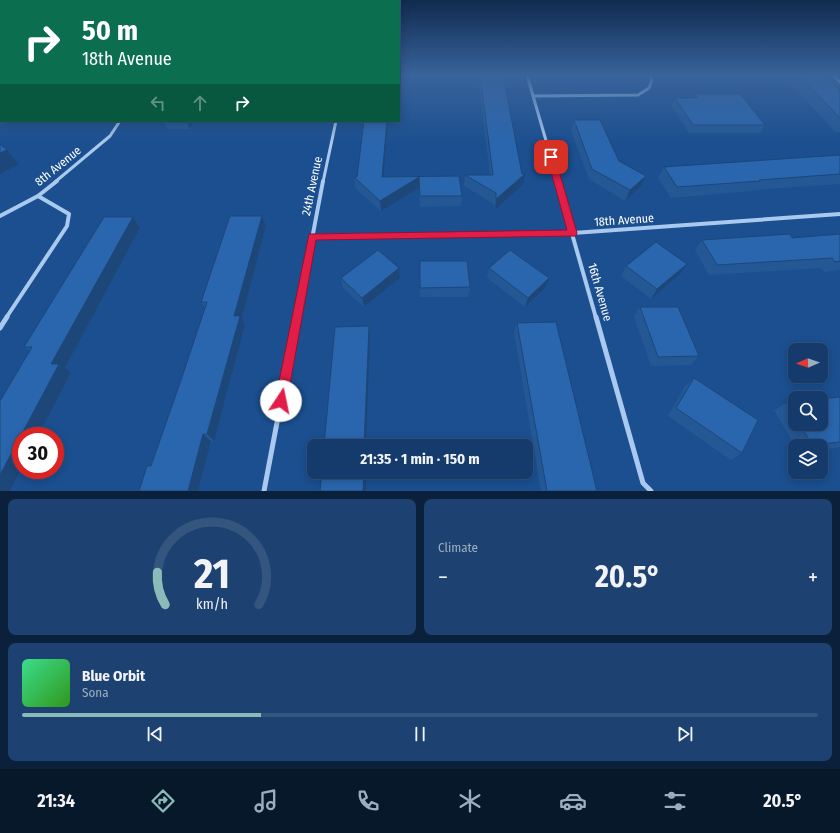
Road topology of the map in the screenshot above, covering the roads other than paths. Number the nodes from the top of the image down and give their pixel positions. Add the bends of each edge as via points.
1 (534, 98) edge
2 (119, 122) edge
3 (336, 122) edge
4 (38, 196) junction
5 (840, 214) edge
6 (0, 216) edge
7 (573, 233) junction
8 (312, 236) junction
9 (0, 328) edge
10 (264, 491) edge
11 (651, 491) edge

1 - 7 street, 16th Avenue
2 - 4 street, 8th Avenue via 110,136
3 - 8 street, 24th Avenue
4 - 6 street, 8th Avenue
4 - 9 street via 69,214 68,226
5 - 7 street, 18th Avenue
7 - 8 street, 18th Avenue
7 - 11 street, 16th Avenue via 643,483
8 - 10 street, 24th Avenue

